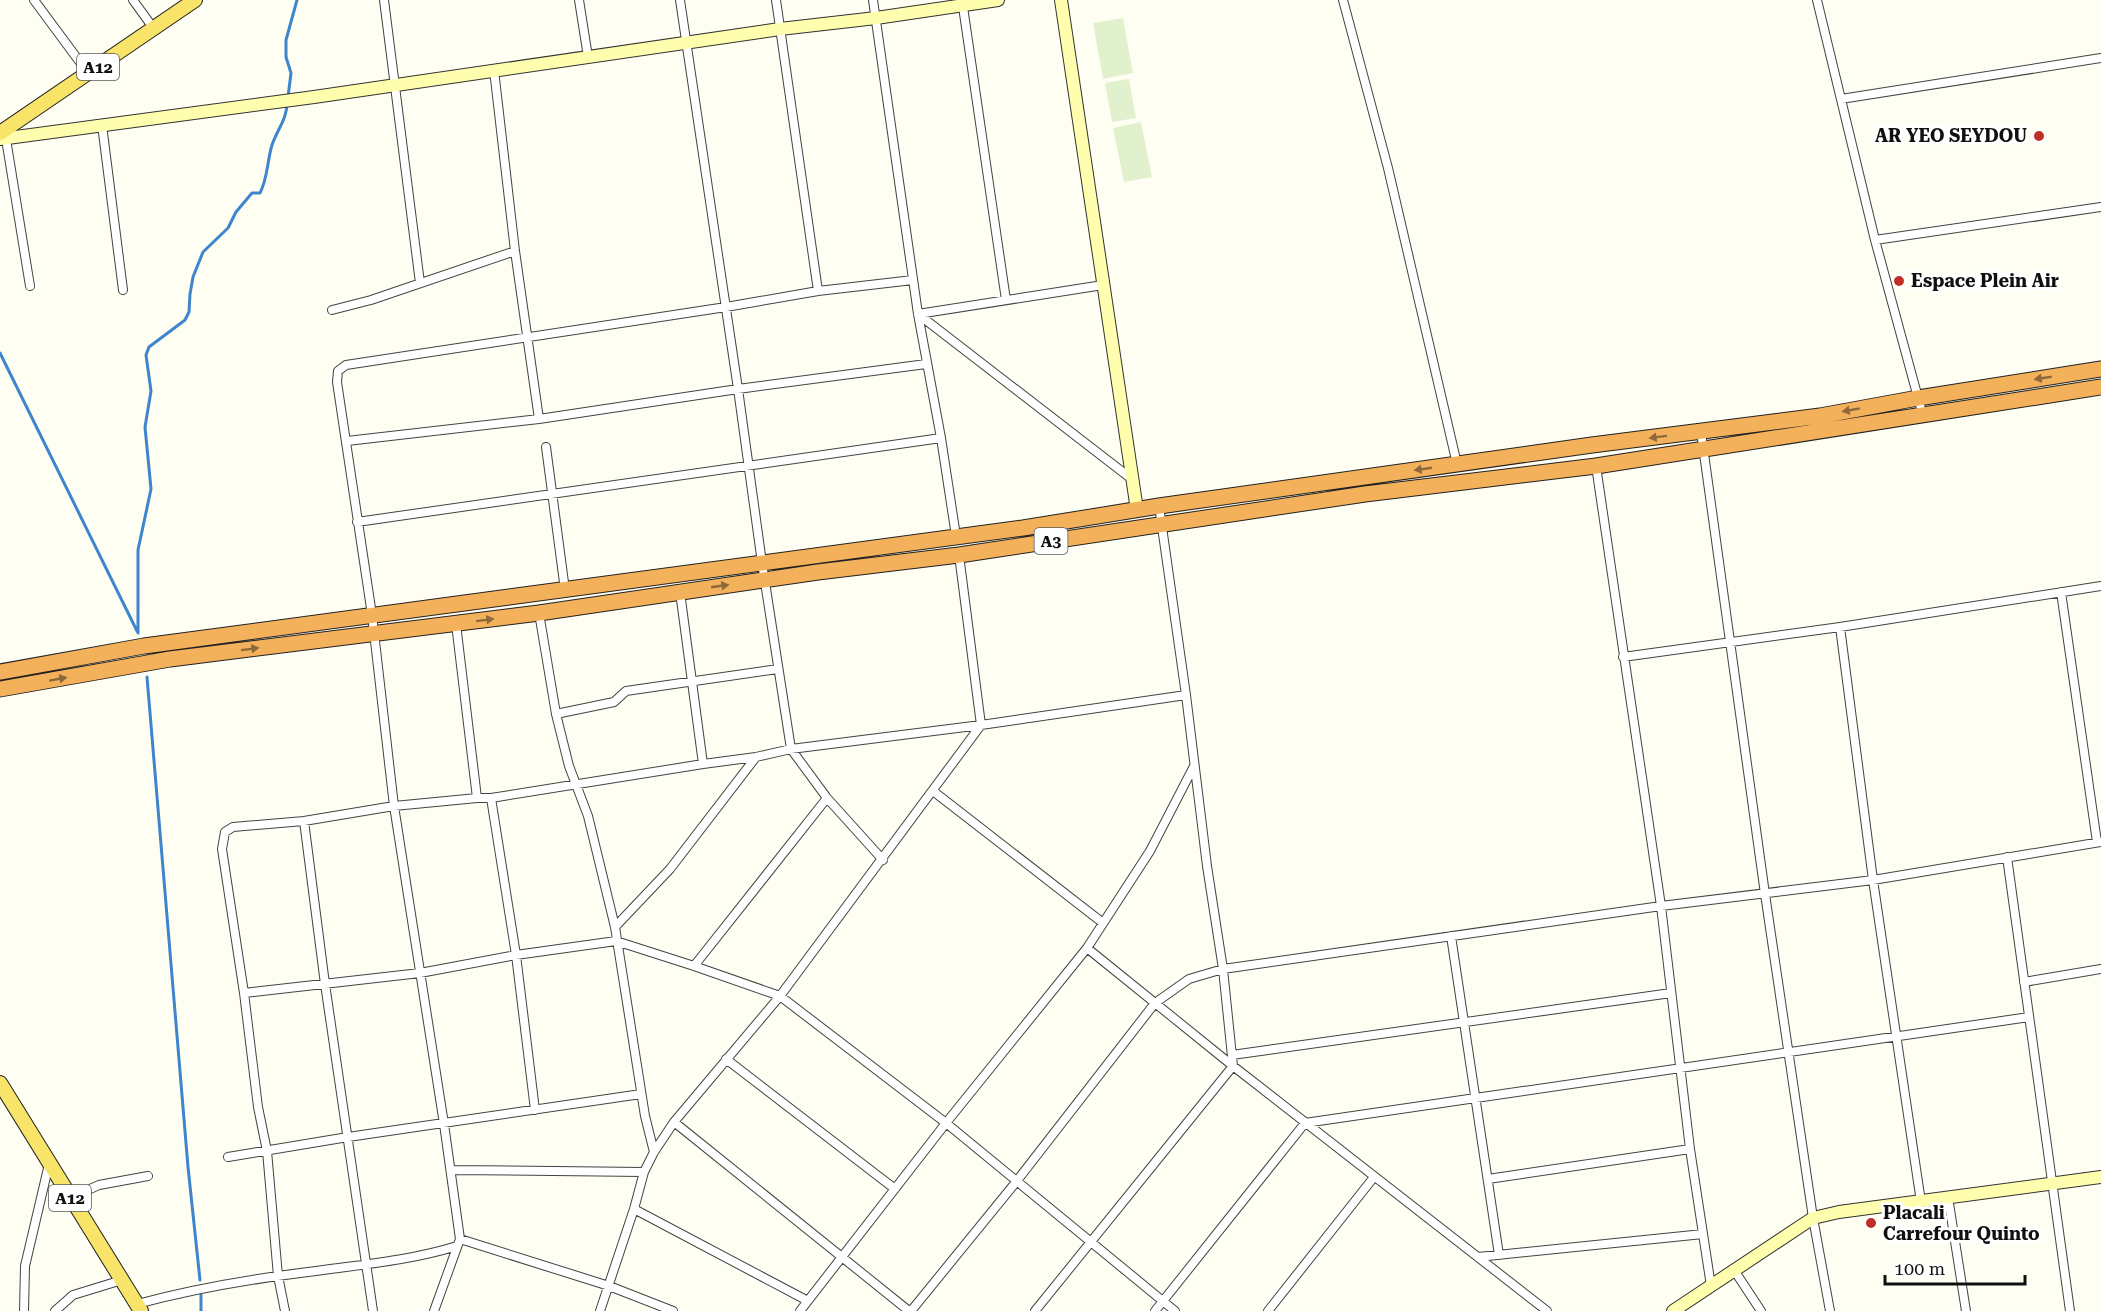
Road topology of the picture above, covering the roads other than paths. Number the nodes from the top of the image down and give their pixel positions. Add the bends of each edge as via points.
1 (34, 0) edge
2 (133, 0) edge
3 (195, 0) edge
4 (384, 0) edge
5 (579, 0) edge
6 (680, 0) edge
7 (776, 0) edge
8 (873, 0) edge
9 (998, 0) edge
10 (1061, 0) edge
11 (1343, 0) edge
12 (1817, 0) edge
13 (963, 2) edge
14 (876, 18) junction
15 (154, 29) junction
16 (780, 29) junction
17 (686, 43) junction
18 (588, 57) junction
19 (2101, 58) edge
20 (494, 70) junction
21 (88, 73) junction
22 (396, 84) junction
23 (1841, 99) junction
24 (102, 125) junction
25 (2, 137) edge
26 (2101, 207) edge
27 (1875, 240) junction
28 (515, 251) junction
29 (913, 280) junction
30 (420, 283) junction
31 (30, 285) dead end
32 (1103, 285) junction
33 (123, 290) dead end
34 (818, 291) junction
35 (1006, 300) junction
36 (726, 307) junction
37 (332, 310) dead end
38 (918, 314) junction
39 (527, 336) junction
40 (926, 364) junction
41 (2101, 369) edge
42 (2101, 387) edge
43 (738, 389) junction
44 (1918, 398) junction
45 (1923, 416) junction
46 (539, 419) junction
47 (1701, 432) junction
48 (941, 438) junction
49 (347, 441) junction
50 (546, 447) dead end
51 (1703, 449) junction
52 (1457, 464) junction
53 (748, 466) junction
54 (1596, 466) junction
55 (1133, 480) junction
56 (552, 494) junction
57 (1159, 506) junction
58 (1137, 510) junction
59 (357, 522) junction
60 (1161, 524) junction
61 (956, 536) junction
62 (959, 555) junction
63 (762, 563) junction
64 (764, 580) junction
65 (2101, 586) edge
66 (565, 590) junction
67 (680, 592) junction
68 (2061, 592) junction
69 (539, 613) junction
70 (372, 615) junction
71 (456, 624) junction
72 (1840, 627) junction
73 (373, 634) junction
74 (1730, 643) junction
75 (1623, 657) junction
76 (778, 669) junction
77 (0, 672) edge
78 (693, 682) junction
79 (0, 689) edge
80 (1186, 695) junction
81 (556, 714) junction
82 (981, 725) junction
83 (790, 749) junction
84 (756, 757) junction
85 (703, 764) junction
86 (1194, 765) junction
87 (576, 785) junction
88 (933, 791) junction
89 (477, 798) junction
90 (491, 798) junction
91 (827, 798) junction
92 (394, 806) junction
93 (304, 821) junction
94 (2099, 842) edge
95 (2007, 857) junction
96 (883, 860) junction
97 (1873, 880) junction
98 (1765, 894) junction
99 (1661, 906) junction
100 (1103, 923) junction
101 (615, 927) junction
102 (1451, 936) junction
103 (616, 942) junction
104 (1088, 948) junction
105 (516, 955) junction
106 (694, 966) junction
107 (1223, 969) junction
108 (2101, 969) edge
109 (420, 973) junction
110 (2024, 982) junction
111 (325, 984) junction
112 (244, 993) junction
113 (1671, 993) junction
114 (780, 996) junction
115 (1155, 1004) junction
116 (2029, 1017) junction
117 (1466, 1023) junction
118 (1898, 1036) junction
119 (1789, 1052) junction
120 (1232, 1055) junction
121 (726, 1059) junction
122 (1233, 1066) junction
123 (1680, 1067) junction
124 (0, 1083) edge
125 (641, 1094) junction
126 (1476, 1097) junction
127 (535, 1110) junction
128 (674, 1122) junction
129 (946, 1123) junction
130 (1305, 1123) junction
131 (444, 1124) junction
132 (348, 1137) junction
133 (1690, 1149) junction
134 (267, 1151) junction
135 (654, 1152) junction
136 (228, 1158) dead end
137 (49, 1164) junction
138 (451, 1170) junction
139 (644, 1172) junction
140 (148, 1176) dead end
141 (1374, 1177) junction
142 (2101, 1177) edge
143 (1488, 1179) junction
144 (1016, 1182) junction
145 (2052, 1182) junction
146 (895, 1189) junction
147 (1948, 1197) junction
148 (70, 1198) junction
149 (1921, 1202) junction
150 (634, 1209) junction
151 (1813, 1218) junction
152 (1703, 1234) junction
153 (458, 1243) junction
154 (1090, 1243) junction
155 (1499, 1255) junction
156 (842, 1257) junction
157 (1478, 1257) junction
158 (366, 1264) junction
159 (1734, 1270) junction
160 (278, 1276) junction
161 (122, 1280) junction
162 (609, 1286) junction
163 (1711, 1286) junction
164 (808, 1301) junction
165 (1163, 1301) junction
166 (139, 1307) edge
167 (1828, 1310) edge
168 (24, 1311) edge
169 (55, 1311) edge
170 (285, 1311) edge
171 (374, 1311) edge
172 (434, 1311) edge
173 (600, 1311) edge
174 (673, 1311) edge
175 (800, 1311) edge
176 (910, 1311) edge
177 (1035, 1311) edge
178 (1155, 1311) edge
179 (1175, 1311) edge
180 (1269, 1311) edge
181 (1547, 1311) edge
182 (1673, 1311) edge
183 (1761, 1311) edge
184 (1966, 1311) edge
185 (2070, 1311) edge

1 - 21 street
2 - 15 street
3 - 15 main road, A12
4 - 22 street
5 - 18 street
6 - 17 street
7 - 16 street
8 - 14 street
9 - 13 street
10 - 32 street
11 - 52 street via 1388,168
12 - 23 street
13 - 14 street
13 - 35 street
14 - 16 street
14 - 29 street
15 - 21 main road, A12
16 - 17 street
16 - 34 street
17 - 18 street
17 - 36 street
18 - 20 street
19 - 23 street
20 - 22 street
20 - 28 street
21 - 25 main road, A12
22 - 24 street
22 - 30 street
23 - 27 street
24 - 25 street
24 - 33 street
25 - 31 street
26 - 27 street
27 - 44 street
28 - 30 street
28 - 39 street
29 - 34 street
29 - 38 street
30 - 37 street
32 - 35 street
32 - 55 street
34 - 36 street
35 - 38 street
36 - 39 street
36 - 43 street
38 - 40 street
38 - 55 street
39 - 46 street
39 - 49 street via 341,367 337,382
40 - 43 street
40 - 48 street
41 -> 44 highway, A3
42 - 45 highway, A3
43 - 46 street
43 - 53 street
44 - 45 street
44 -> 47 highway, A3
45 - 51 highway, A3
46 - 49 street
47 - 51 street
47 -> 52 highway, A3
48 - 53 street
48 - 61 street
49 - 59 street
50 - 56 street
51 - 54 highway, A3
51 - 74 street
52 -> 57 highway, A3
53 - 56 street
53 - 63 street
54 - 60 highway, A3
54 - 75 street
55 - 58 street
56 - 59 street
56 - 66 street
57 - 58 highway, A3
57 - 60 street
58 - 61 highway, A3
59 - 70 street
60 - 62 highway, A3
60 - 80 street
61 - 63 highway, A3
62 - 64 highway, A3
62 - 82 street
63 - 64 street
63 - 66 highway, A3
67 -> 64 highway, A3
64 - 76 street
65 - 68 street
66 - 70 highway, A3
67 - 69 highway, A3
67 - 78 street
68 - 72 street
68 - 94 street
71 -> 69 highway, A3
69 - 81 street
70 - 73 street
70 - 77 highway, A3 via 144,646
71 - 73 highway, A3
71 - 89 street
72 - 74 street
72 - 97 street
79 -> 73 highway, A3 via 170,659
73 - 92 street
74 - 75 street
74 - 98 street
75 - 99 street
76 - 78 street
76 - 83 street
78 - 81 street via 626,691 614,702
78 - 85 street
80 - 82 street
80 - 86 street
81 - 87 street
82 - 83 street
82 - 88 street
83 - 84 street
83 - 91 street
84 - 85 street
84 - 101 street via 669,869
85 - 87 street
86 - 100 street via 1150,851
86 - 107 street
87 - 90 street
87 - 101 street via 588,816
88 - 96 street
88 - 100 street
89 - 90 street
89 - 92 street
90 - 105 street
91 - 96 street
91 - 106 street
92 - 93 street
92 - 109 street
93 - 111 street
93 - 112 street via 233,827 225,832 222,849
94 - 95 street
95 - 97 street
95 - 110 street
96 - 114 street
97 - 98 street
97 - 118 street
98 - 99 street
98 - 119 street
99 - 102 street
99 - 113 street
100 - 104 street
101 - 103 street
102 - 107 street
102 - 117 street
103 - 105 street
103 - 106 street
103 - 125 street
104 - 115 street
104 - 129 street
105 - 109 street
105 - 127 street
106 - 114 street
107 - 115 street via 1189,979
107 - 120 street
108 - 110 street
109 - 111 street
109 - 131 street
110 - 116 street
111 - 112 street
111 - 132 street
112 - 134 street
113 - 117 street
113 - 123 street
114 - 121 street
114 - 129 street
115 - 122 street
115 - 144 street
116 - 118 street
116 - 145 street
117 - 120 street
117 - 126 street
118 - 119 street
118 - 149 street
119 - 123 street
119 - 151 street
120 - 122 street
121 - 128 street
121 - 146 street
122 - 130 street
122 - 154 street
123 - 126 street
123 - 133 street
124 - 137 main road, A12
125 - 127 street
125 - 135 street
126 - 130 street
126 - 143 street
127 - 131 street
128 - 135 street
128 - 156 street
129 - 144 street
129 - 146 street
130 - 141 street
130 - 165 street
131 - 132 street
131 - 138 street
132 - 134 street
132 - 158 street
133 - 143 street
133 - 152 street
134 - 136 street
134 - 160 street
135 - 139 street
137 - 148 main road, A12
137 - 168 street via 25,1266
138 - 139 street
138 - 153 street
139 - 150 street
140 - 148 street via 99,1185
141 - 157 street
141 - 180 street
142 - 145 street
143 - 155 street
144 - 154 street
144 - 176 street
145 - 147 street
145 - 185 street
146 - 156 street
147 - 149 street
147 - 184 street
148 - 161 main road, A12
149 - 151 street
150 - 162 street
150 - 164 street
151 - 159 street
151 - 167 street
152 - 155 street
152 - 163 street
153 - 158 street via 427,1255
153 - 162 street
153 - 172 street
154 - 165 street
154 - 177 street
155 - 157 street
156 - 164 street
156 - 176 street
157 - 181 street
158 - 160 street
158 - 171 street
159 - 163 street
159 - 183 street
160 - 166 street via 175,1294
160 - 170 street
161 - 166 main road, A12
161 - 169 street via 73,1295
162 - 173 street
162 - 174 street
163 - 182 street
164 - 175 street
165 - 178 street
165 - 179 street

